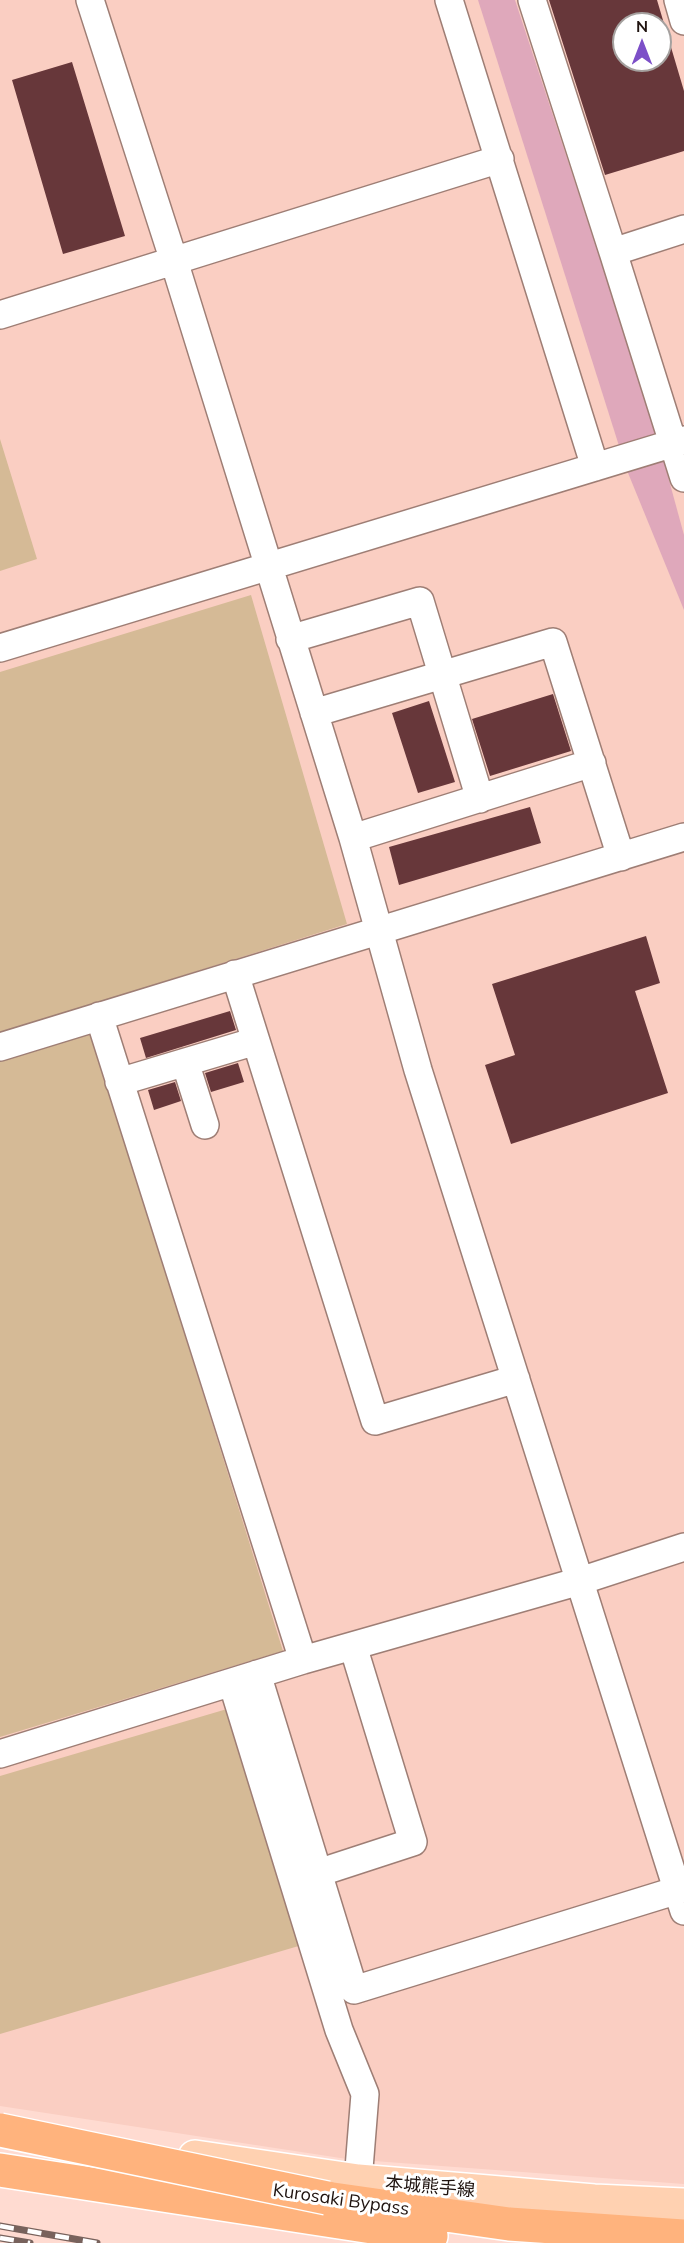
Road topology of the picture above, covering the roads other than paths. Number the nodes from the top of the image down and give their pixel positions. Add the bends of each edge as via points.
1 (90, 0) edge
2 (449, 0) edge
3 (532, 0) edge
4 (678, 0) edge
5 (684, 21) edge
6 (500, 159) junction
7 (684, 229) edge
8 (613, 252) junction
9 (174, 261) junction
10 (0, 315) edge
11 (675, 443) edge
12 (595, 467) junction
13 (684, 478) edge
14 (269, 568) junction
15 (290, 639) junction
16 (0, 648) edge
17 (441, 675) junction
18 (314, 713) junction
19 (592, 763) junction
20 (480, 799) junction
21 (684, 837) edge
22 (353, 838) junction
23 (621, 857) junction
24 (378, 930) junction
25 (235, 974) junction
26 (99, 1016) junction
27 (256, 1041) junction
28 (0, 1047) edge
29 (185, 1062) junction
30 (120, 1082) junction
31 (205, 1125) dead end
32 (516, 1379) junction
33 (684, 1547) edge
34 (580, 1581) junction
35 (353, 1646) junction
36 (303, 1660) junction
37 (245, 1678) junction
38 (0, 1754) edge
39 (318, 1874) junction
40 (681, 1900) edge
41 (0, 2130) edge
42 (0, 2145) edge
43 (0, 2160) edge
44 (0, 2170) edge
45 (358, 2181) junction
46 (327, 2198) junction
47 (684, 2205) edge
48 (684, 2236) edge
49 (654, 2242) edge
50 (486, 2243) edge

1 - 9 street
2 - 6 street
3 - 8 street
4 - 5 street
6 - 9 street
6 - 12 street
7 - 8 street
8 - 11 street
9 - 10 street
9 - 14 street
11 - 12 street
11 - 13 street
12 - 14 street
14 - 15 street
14 - 16 street
15 - 17 street via 420,601
15 - 18 street
17 - 18 street
17 - 19 street via 553,642
17 - 20 street
18 - 22 street
19 - 20 street
19 - 23 street
20 - 22 street
21 - 23 street
22 - 24 street
23 - 24 street
24 - 25 street
24 - 32 street
25 - 26 street
25 - 27 street
26 - 28 street
26 - 30 street
27 - 29 street
27 - 32 street via 375,1421
29 - 30 street
29 - 31 street
30 - 36 street
32 - 34 street
33 - 34 street
34 - 35 street
34 - 40 street
35 - 36 street
35 - 39 street via 413,1842
36 - 37 street
37 - 38 street
37 - 39 street
37 - 45 street via 339,2030 365,2094
39 - 40 street via 354,1990
41 - 45 main road, 本城熊手線
41 - 46 highway, bridge
42 - 46 highway, Kurosaki Bypass, bridge
43 - 49 main road, 本城熊手線 via 289,2202
44 - 50 highway, Kurosaki Bypass via 337,2224
45 - 47 main road, 本城熊手線
46 - 48 highway, Kurosaki Bypass via 509,2224

